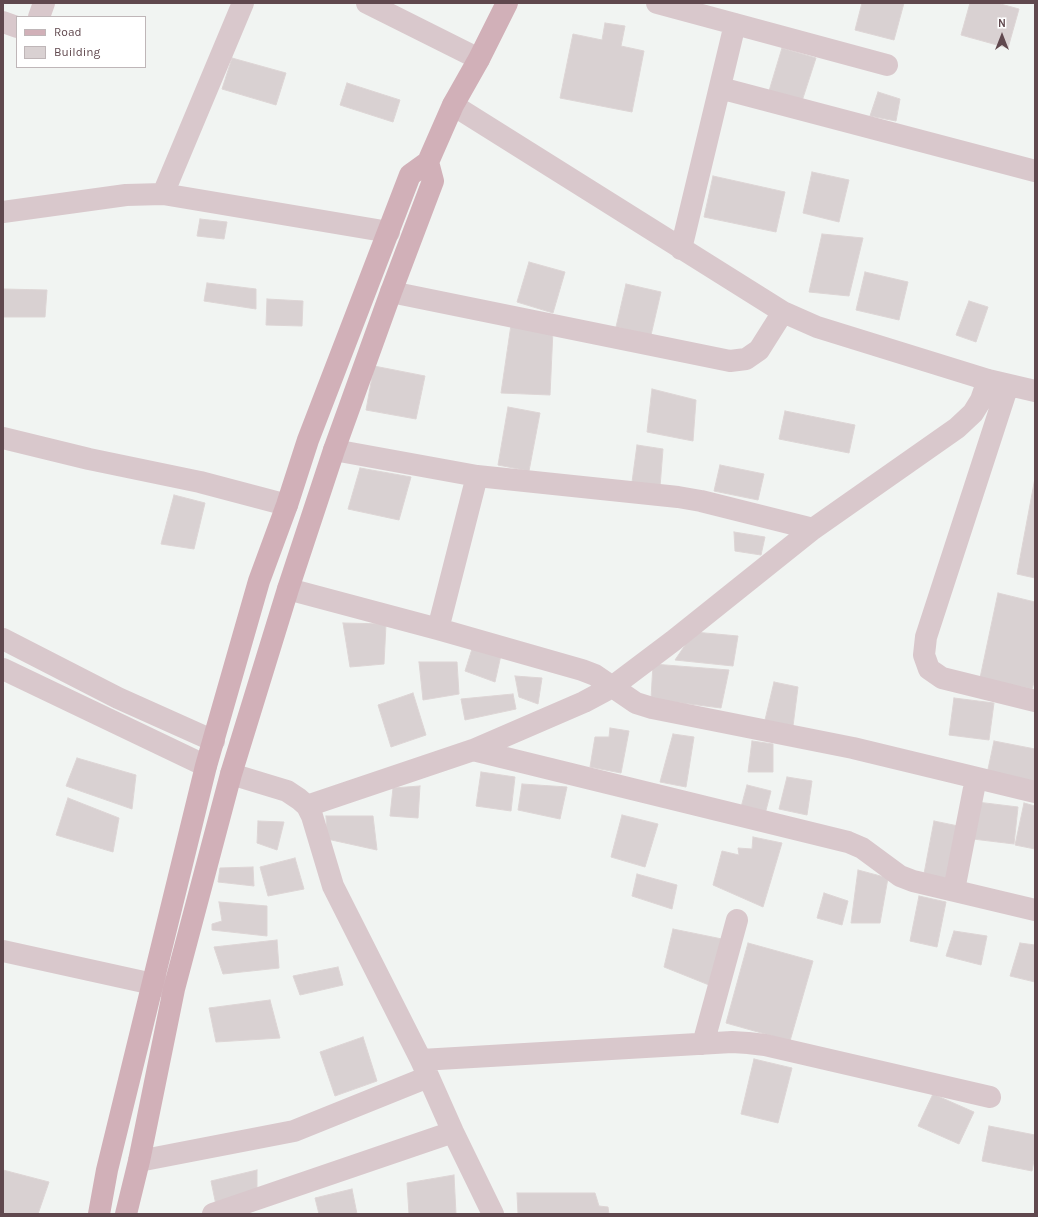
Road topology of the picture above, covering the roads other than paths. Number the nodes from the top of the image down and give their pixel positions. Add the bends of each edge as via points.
1 (44, 3) edge
2 (243, 3) edge
3 (367, 3) edge
4 (507, 3) edge
5 (657, 3) edge
6 (39, 16) edge
7 (3, 22) edge
8 (735, 24) junction
9 (16, 27) edge
10 (479, 60) junction
11 (887, 65) dead end
12 (720, 88) junction
13 (453, 105) junction
14 (428, 162) junction
15 (1035, 171) edge
16 (163, 194) junction
17 (3, 212) edge
18 (389, 232) junction
19 (681, 249) junction
20 (391, 292) junction
21 (783, 312) junction
22 (998, 382) junction
23 (1035, 392) edge
24 (3, 438) edge
25 (334, 450) junction
26 (477, 476) junction
27 (287, 505) junction
28 (813, 529) junction
29 (288, 589) junction
30 (438, 629) junction
31 (3, 639) edge
32 (3, 669) edge
33 (612, 687) junction
34 (1035, 701) edge
35 (214, 741) junction
36 (473, 750) junction
37 (206, 766) junction
38 (231, 774) junction
39 (976, 778) junction
40 (1035, 792) edge
41 (307, 806) junction
42 (954, 890) junction
43 (1035, 910) edge
44 (737, 920) dead end
45 (3, 951) edge
46 (164, 986) junction
47 (703, 1044) junction
48 (424, 1068) junction
49 (990, 1097) dead end
50 (453, 1132) junction
51 (139, 1161) junction
52 (99, 1214) edge
53 (126, 1214) edge
54 (213, 1214) edge
55 (493, 1214) edge

1 - 6 street
2 - 16 street
3 - 10 street
4 - 10 main road
5 - 8 street
7 - 9 street
8 - 11 street
8 - 12 street
10 - 13 main road
12 - 15 street
12 - 19 street
13 - 14 main road
13 - 19 street
14 - 18 main road via 410,175
14 - 20 main road via 433,181
16 - 17 street via 126,195
16 - 18 street
18 - 27 main road via 308,440
19 - 21 street
20 - 21 street via 730,361 746,359 758,350
20 - 25 main road
21 - 22 street via 817,327
22 - 23 street
22 - 28 street via 957,428
22 - 34 street via 926,637 924,655 929,669 942,678
24 - 27 street via 200,482
25 - 26 street
25 - 29 main road
26 - 28 street via 678,497
26 - 30 street
27 - 35 main road via 259,582
28 - 33 street
29 - 30 street
29 - 38 main road
30 - 33 street via 582,670 595,675
31 - 35 street via 118,698
32 - 37 street
33 - 36 street via 584,702
33 - 39 street via 636,703 652,708 853,748
35 - 37 main road
36 - 41 street
36 - 42 street via 848,842 862,848 900,876
37 - 46 main road
38 - 41 street via 287,792
38 - 46 main road
39 - 40 street
39 - 42 street
41 - 48 street via 333,886
42 - 43 street
44 - 47 street
45 - 46 street
46 - 51 main road
46 - 52 main road via 107,1170
47 - 48 street
47 - 49 street via 732,1042 765,1045
48 - 50 street
48 - 51 street via 294,1131
50 - 54 street
50 - 55 street
51 - 53 main road

